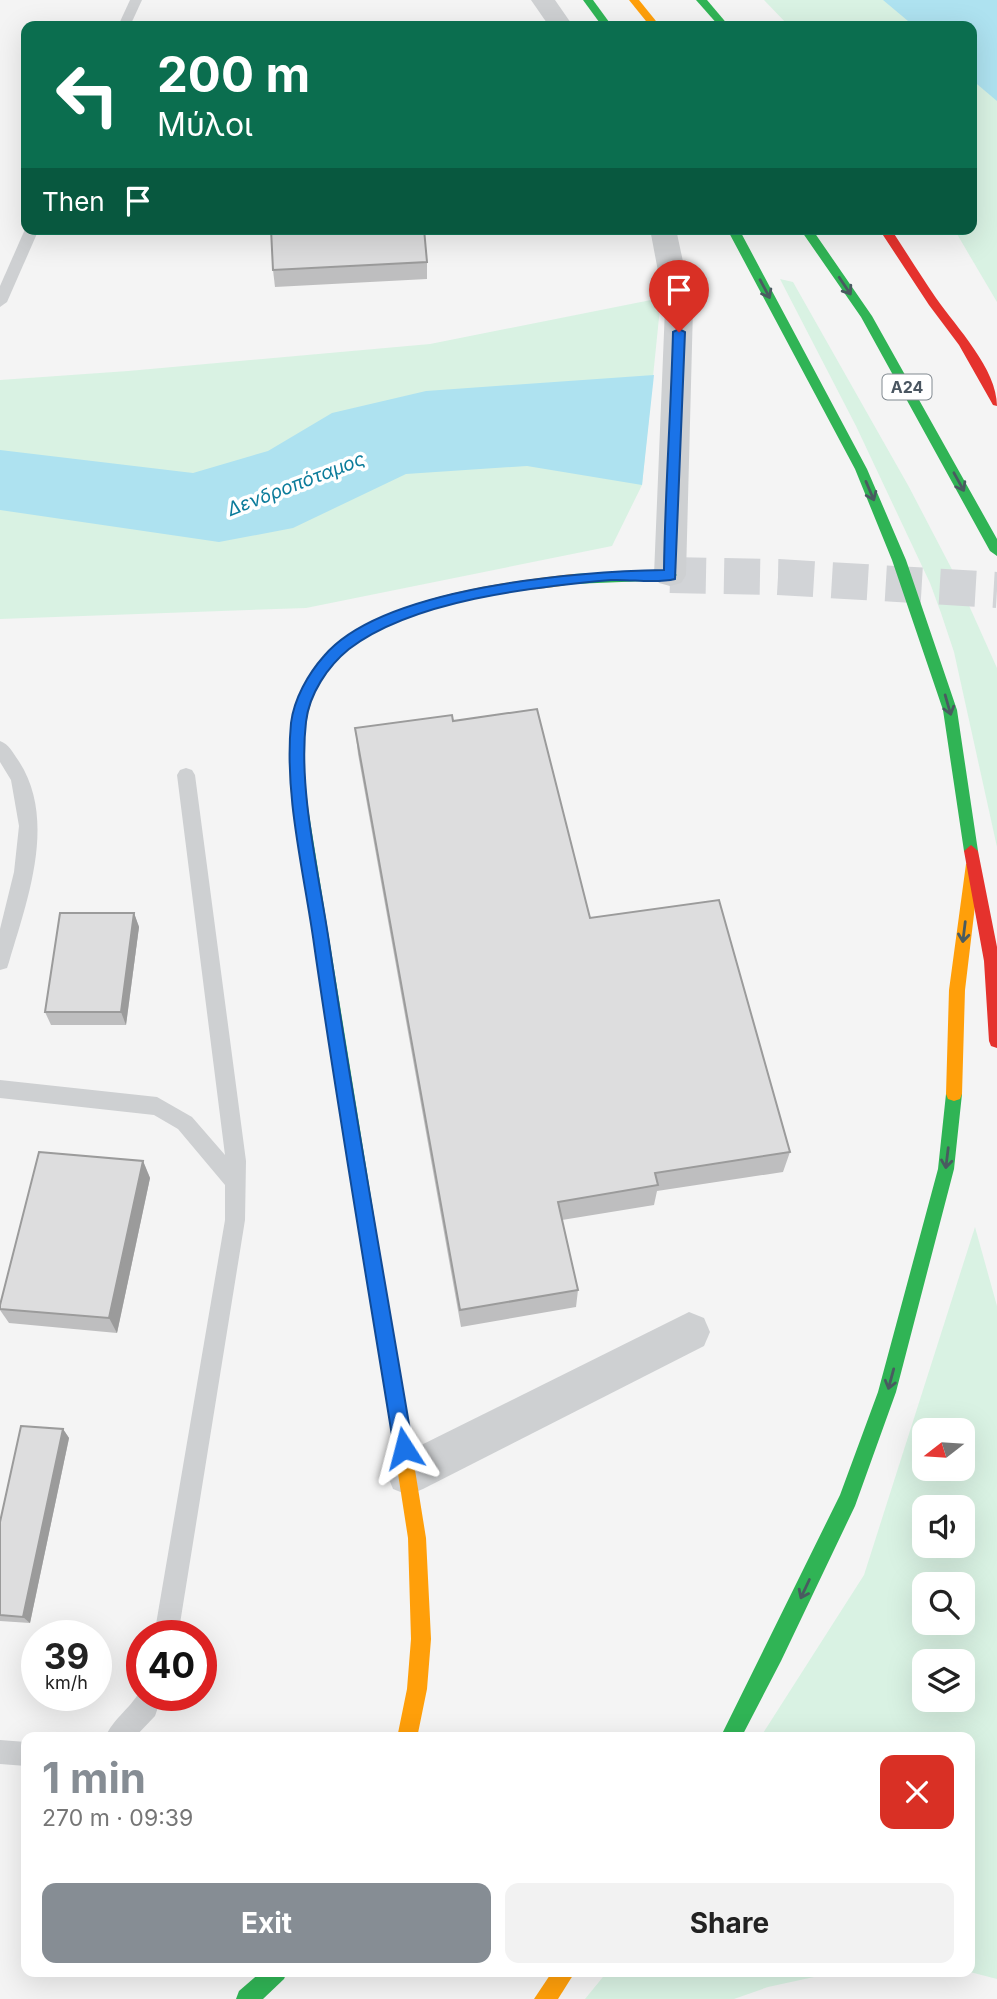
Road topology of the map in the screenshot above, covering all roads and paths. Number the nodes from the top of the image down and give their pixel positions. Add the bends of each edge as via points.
1 (136, 0) edge
2 (543, 0) edge
3 (588, 0) edge
4 (634, 0) edge
5 (701, 0) edge
6 (126, 21) edge
7 (558, 21) edge
8 (603, 21) edge
9 (651, 21) edge
10 (720, 21) edge
11 (29, 235) edge
12 (664, 235) edge
13 (736, 235) edge
14 (810, 235) edge
15 (890, 235) edge
16 (0, 302) edge
17 (964, 343) junction
18 (997, 380) edge
19 (997, 402) edge
20 (997, 551) edge
21 (670, 575) joint
22 (0, 748) edge
23 (186, 775) dead end
24 (973, 864) junction
25 (0, 962) edge
26 (997, 1041) edge
27 (0, 1089) edge
28 (235, 1181) junction
29 (689, 1332) dead end
30 (408, 1474) junction
31 (169, 1620) edge
32 (142, 1711) edge
33 (123, 1732) edge
34 (408, 1732) edge
35 (733, 1732) edge
36 (0, 1752) edge
37 (21, 1754) edge
38 (271, 1977) edge
39 (561, 1977) edge
40 (247, 1999) edge
41 (545, 1999) edge

1 - 6 lane
2 - 7 street
3 - 8 main road
4 - 9 main road
5 - 10 main road
11 - 16 lane
12 - 21 street via 679,308
13 -> 24 main road via 860,469 899,560 950,710
14 -> 20 main road, Α24 via 866,316
15 - 17 main road
17 - 18 main road
17 - 19 main road
21 - 30 main road via 613,575 492,590 422,607 381,623 346,644 329,659 304,697 297,752 300,797
22 - 25 lane via 20,779 27,821 23,877
23 - 28 lane
24 - 26 main road via 992,961
24 -> 35 main road via 957,990 956,1075 946,1169 887,1392 848,1499
27 - 28 lane via 157,1106 186,1124
28 - 31 lane via 235,1220
29 - 30 street
30 - 34 main road via 422,1620 420,1670
32 - 33 lane
36 - 37 lane
38 - 40 main road
39 - 41 main road

